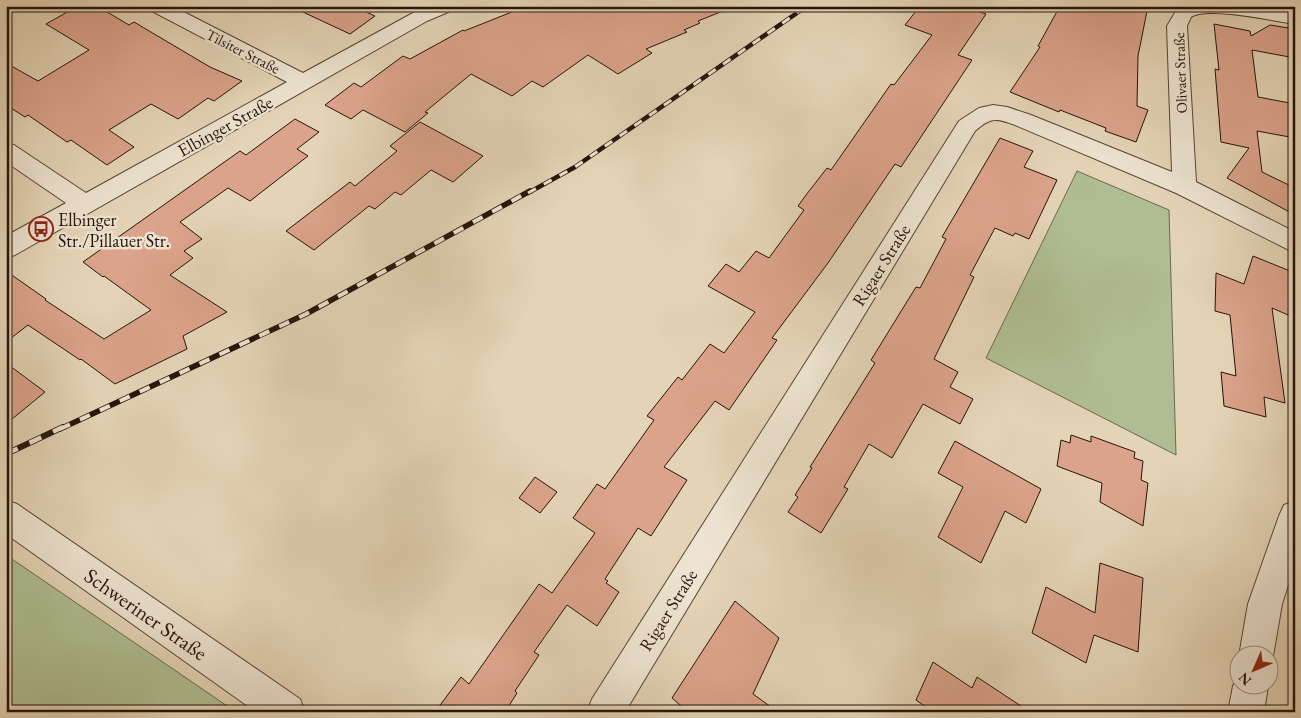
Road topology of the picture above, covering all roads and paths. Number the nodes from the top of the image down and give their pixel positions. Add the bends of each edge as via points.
1 (157, 6) edge
2 (446, 6) edge
3 (1295, 18) edge
4 (303, 82) junction
5 (6, 151) edge
6 (1184, 187) junction
7 (85, 204) junction
8 (1295, 243) edge
9 (6, 248) edge
10 (6, 515) edge
11 (1295, 516) edge
12 (1258, 646) edge
13 (1249, 696) edge
14 (287, 712) edge
15 (605, 712) edge
16 (1246, 712) edge

1 - 4 street, Tilsiter Straße
2 - 4 street, Elbinger Straße
3 - 6 street, Olivaer Straße via 1213,8 1192,9 1183,14 1177,26
4 - 7 street, Elbinger Straße
5 - 7 street
6 - 8 street, Rigaer Straße
6 - 15 street, Rigaer Straße via 1003,113 988,111 978,115 967,126
7 - 9 street, Elbinger Straße
10 - 14 street, Schweriner Straße
11 - 12 street via 1265,604
13 - 16 street

